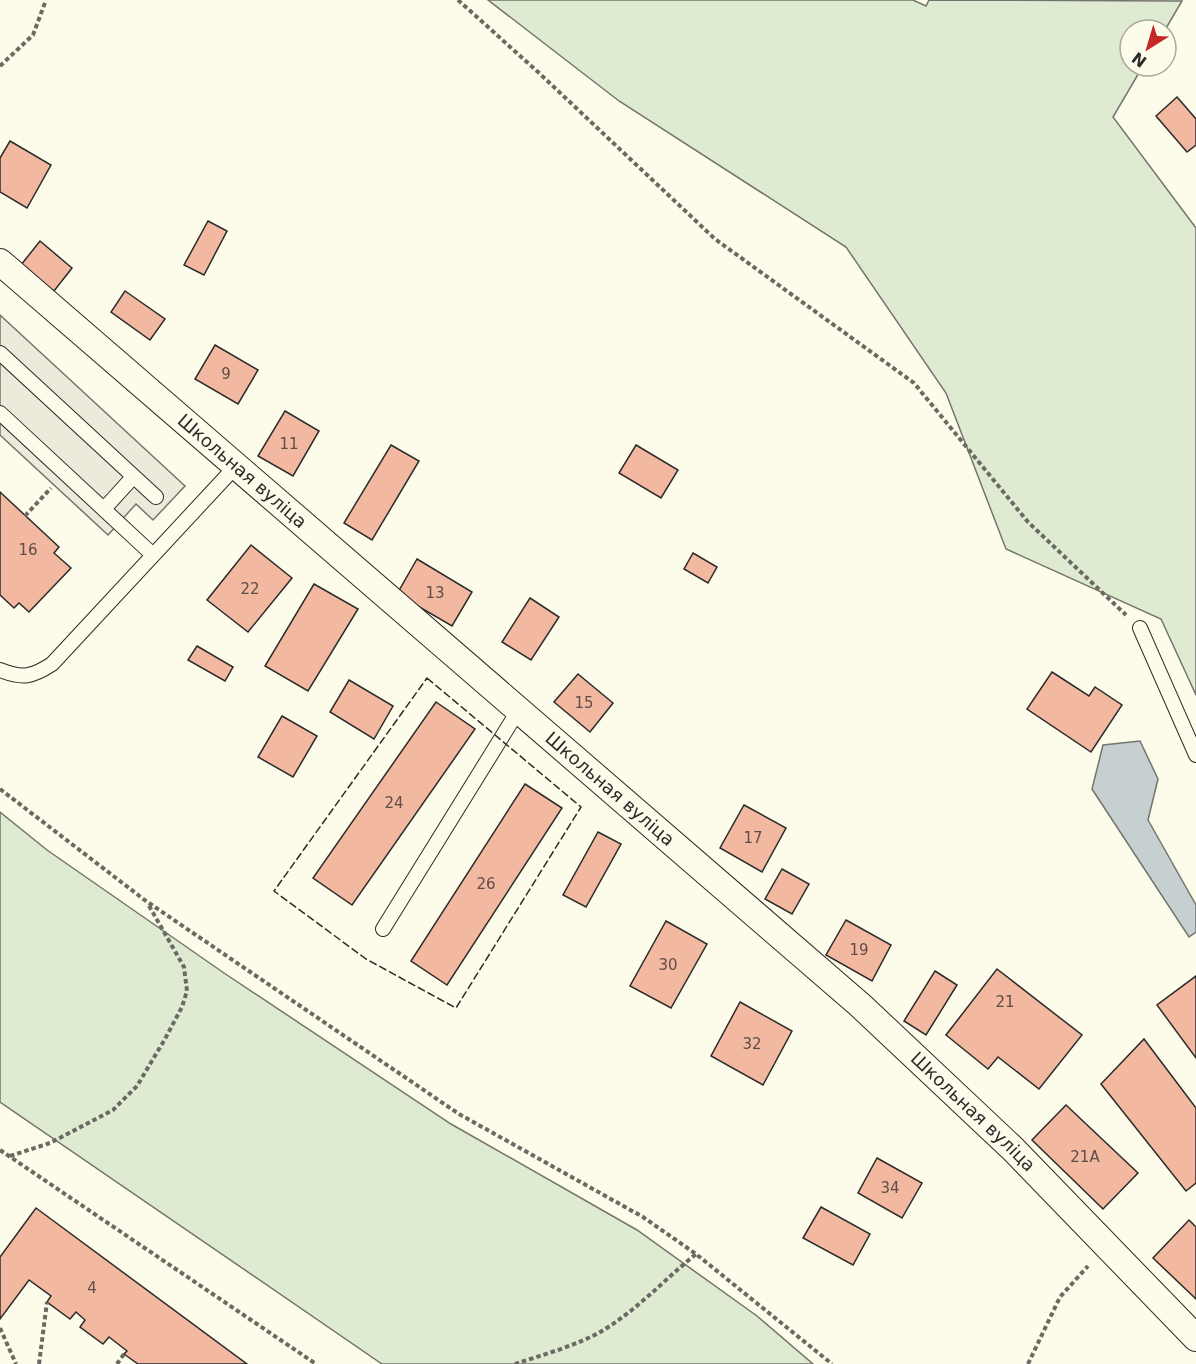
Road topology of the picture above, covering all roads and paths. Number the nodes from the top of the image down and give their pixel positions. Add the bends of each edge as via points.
1 (46, 0) edge
2 (458, 0) edge
3 (0, 66) edge
4 (0, 262) edge
5 (0, 353) edge
6 (0, 413) edge
7 (237, 465) junction
8 (65, 473) junction
9 (133, 477) junction
10 (156, 497) dead end
11 (104, 509) junction
12 (25, 516) dead end
13 (153, 555) junction
14 (1140, 628) joint
15 (0, 670) edge
16 (518, 711) junction
17 (1196, 754) edge
18 (0, 789) edge
19 (146, 901) junction
20 (383, 929) dead end
21 (0, 1150) edge
22 (9, 1157) junction
23 (1107, 1245) junction
24 (696, 1254) junction
25 (47, 1302) dead end
26 (0, 1328) edge
27 (1196, 1338) edge
28 (124, 1354) dead end
29 (16, 1364) edge
30 (39, 1364) edge
31 (117, 1364) edge
32 (316, 1364) edge
33 (515, 1364) edge
34 (832, 1364) edge
35 (1028, 1364) edge

1 - 3 path via 33,35
2 - 14 path via 715,239 914,383 1028,522
4 - 7 street, Школьная вуліца
5 - 9 lane
6 - 8 lane
7 - 13 lane
7 - 16 street, Школьная вуліца
8 - 11 lane
8 - 12 path
9 - 10 lane
9 - 11 lane
11 - 13 lane
13 - 15 lane via 52,664 38,674 26,676
14 - 17 lane
16 - 20 lane
16 - 23 street, Школьная вуліца via 860,1005 970,1107
18 - 19 path
19 - 22 path via 184,967 187,991 165,1040 137,1086 113,1110 50,1143
19 - 24 path via 459,1114 643,1217
21 - 22 path
22 - 32 path
23 - 27 street, Школьная вуліца
23 - 35 path via 1060,1297
24 - 33 path via 646,1300 601,1332
24 - 34 path
25 - 30 path
26 - 29 path
28 - 31 path

